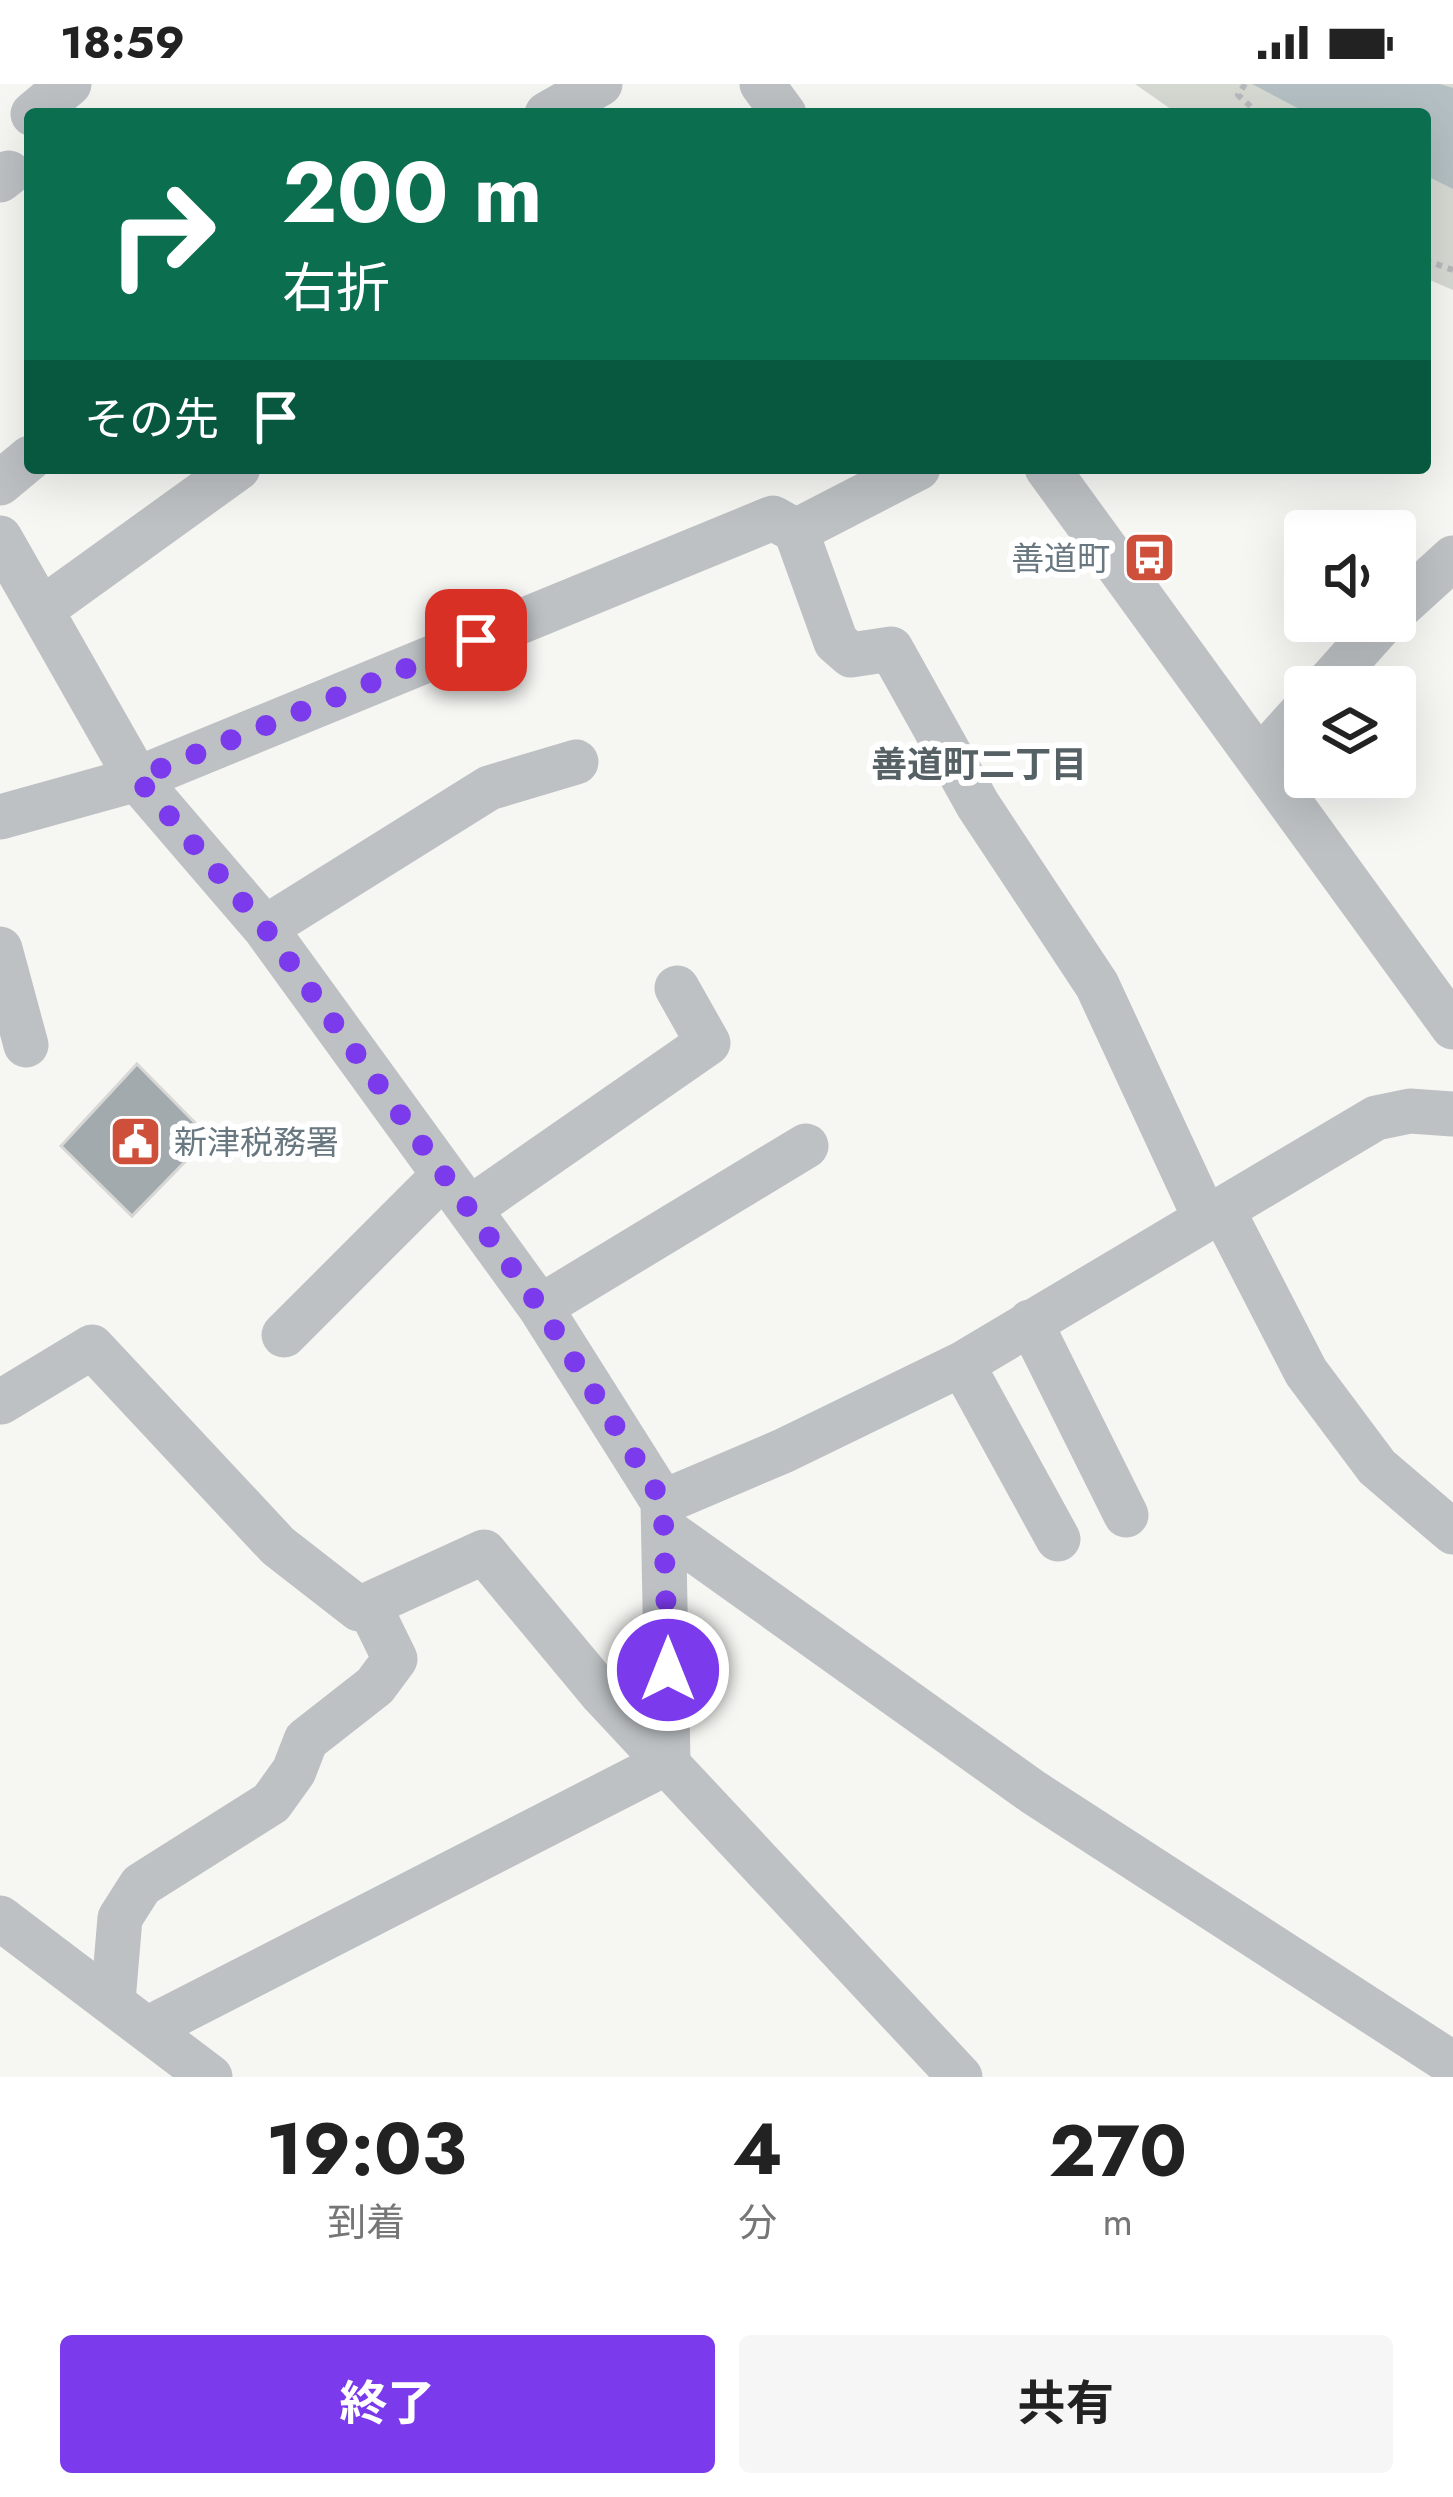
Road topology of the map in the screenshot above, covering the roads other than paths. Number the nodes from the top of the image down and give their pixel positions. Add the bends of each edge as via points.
1 (69, 84) edge
2 (600, 84) edge
3 (48, 108) edge
4 (558, 108) edge
5 (24, 463) edge
6 (230, 474) edge
7 (906, 474) edge
8 (1051, 474) edge
9 (0, 483) edge
10 (796, 531) junction
11 (0, 538) edge
12 (1453, 558) edge
13 (1416, 592) edge
14 (40, 610) junction
15 (1365, 642) edge
16 (1343, 666) edge
17 (1284, 732) edge
18 (1261, 758) junction
19 (576, 762) dead end
20 (137, 778) junction
21 (0, 817) edge
22 (265, 928) junction
23 (0, 950) edge
24 (677, 988) dead end
25 (1453, 1027) edge
26 (26, 1045) dead end
27 (1453, 1114) edge
28 (806, 1146) dead end
29 (456, 1193) junction
30 (1214, 1215) junction
31 (540, 1307) junction
32 (1030, 1322) junction
33 (284, 1335) dead end
34 (962, 1364) junction
35 (1, 1402) edge
36 (1126, 1515) dead end
37 (665, 1517) junction
38 (1453, 1532) edge
39 (1058, 1539) dead end
40 (370, 1608) junction
41 (668, 1762) junction
42 (0, 1918) edge
43 (131, 2015) junction
44 (1453, 2064) edge
45 (210, 2077) edge
46 (960, 2077) edge

1 - 3 street
2 - 4 street
5 - 9 street
6 - 14 street
7 - 10 street
8 - 18 street
10 - 20 street via 773,518
10 - 30 street via 836,642 851,656 891,649 978,805 1097,986
11 - 14 street
12 - 13 street
14 - 20 street
15 - 16 street
17 - 18 street
18 - 25 street
19 - 22 street via 489,788
20 - 21 street
20 - 22 street
22 - 29 street
23 - 26 street
24 - 29 street via 708,1043
27 - 30 street via 1376,1118
28 - 31 street
29 - 31 street
29 - 33 street
30 - 32 street
30 - 38 street via 1306,1372 1377,1467
31 - 37 street
32 - 34 street
32 - 36 street
34 - 37 street
34 - 39 street
35 - 40 street via 92,1347 278,1546 359,1609
37 - 41 street
37 - 44 street via 1034,1792
40 - 41 street via 484,1552
40 - 43 street via 395,1658 375,1686 306,1740 271,1803 141,1885 120,1918
41 - 43 street
41 - 46 street
42 - 43 street
43 - 45 street

